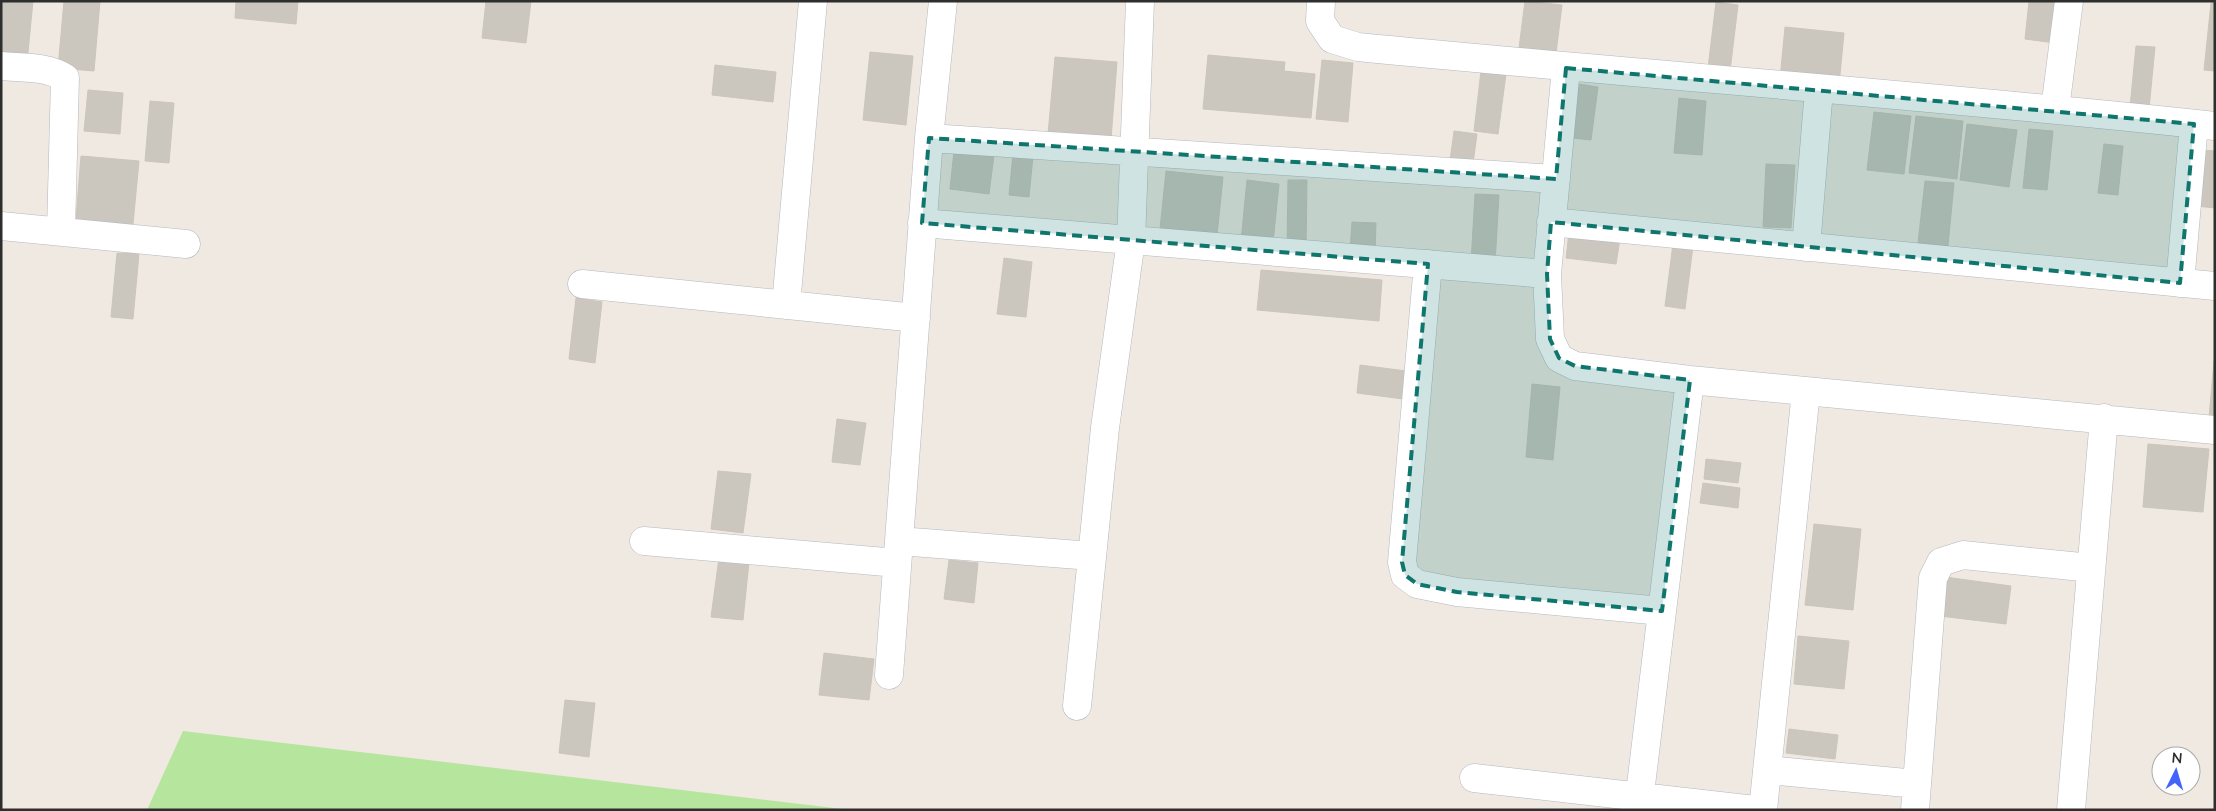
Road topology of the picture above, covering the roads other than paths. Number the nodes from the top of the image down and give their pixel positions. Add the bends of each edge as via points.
1 (813, 1) edge
2 (943, 1) edge
3 (1140, 1) edge
4 (1321, 1) edge
5 (2068, 1) edge
6 (1, 66) edge
7 (1566, 68) junction
8 (1819, 89) junction
9 (2055, 109) junction
10 (2204, 125) edge
11 (929, 138) junction
12 (1135, 151) junction
13 (1556, 179) junction
14 (1551, 222) junction
15 (922, 223) junction
16 (1, 226) edge
17 (61, 231) junction
18 (1131, 240) junction
19 (186, 244) dead end
20 (1806, 247) junction
21 (1428, 264) junction
22 (1547, 274) junction
23 (2180, 283) junction
24 (582, 284) dead end
25 (2215, 286) edge
26 (786, 305) junction
27 (916, 318) junction
28 (1690, 380) junction
29 (1806, 391) junction
30 (2104, 418) junction
31 (2215, 430) edge
32 (644, 541) dead end
33 (898, 552) junction
34 (1092, 556) junction
35 (2091, 568) junction
36 (1662, 611) junction
37 (889, 675) dead end
38 (1077, 706) dead end
39 (1767, 770) junction
40 (1474, 778) dead end
41 (1916, 797) edge
42 (1639, 803) edge
43 (1755, 810) edge
44 (1763, 810) edge
45 (2071, 810) edge

1 - 26 street
2 - 11 street
3 - 12 street
4 - 7 street via 1320,21 1332,39 1358,46
5 - 9 street
6 - 17 street via 43,69 65,78
7 - 8 street
7 - 13 street
8 - 9 street
8 - 20 street
9 - 10 street
10 - 23 street
11 - 12 street
11 - 15 street
12 - 13 street
12 - 18 street
13 - 14 street
14 - 20 street
14 - 22 street
15 - 18 street
15 - 27 street
16 - 17 street
17 - 19 street
18 - 21 street
18 - 34 street via 1105,428
20 - 23 street
21 - 22 street
21 - 36 street via 1402,562 1405,575 1417,584 1457,592
22 - 28 street via 1550,339 1559,358 1575,366
23 - 25 street
24 - 26 street
26 - 27 street
27 - 33 street
28 - 29 street
28 - 36 street
29 - 30 street
29 - 39 street
30 - 31 street
30 - 35 street
32 - 33 street
33 - 34 street
33 - 37 street
34 - 38 street
35 - 41 street via 1963,555 1941,562 1933,578
35 - 45 street
36 - 42 street
39 - 41 street
39 - 44 street
40 - 42 street
42 - 43 street

